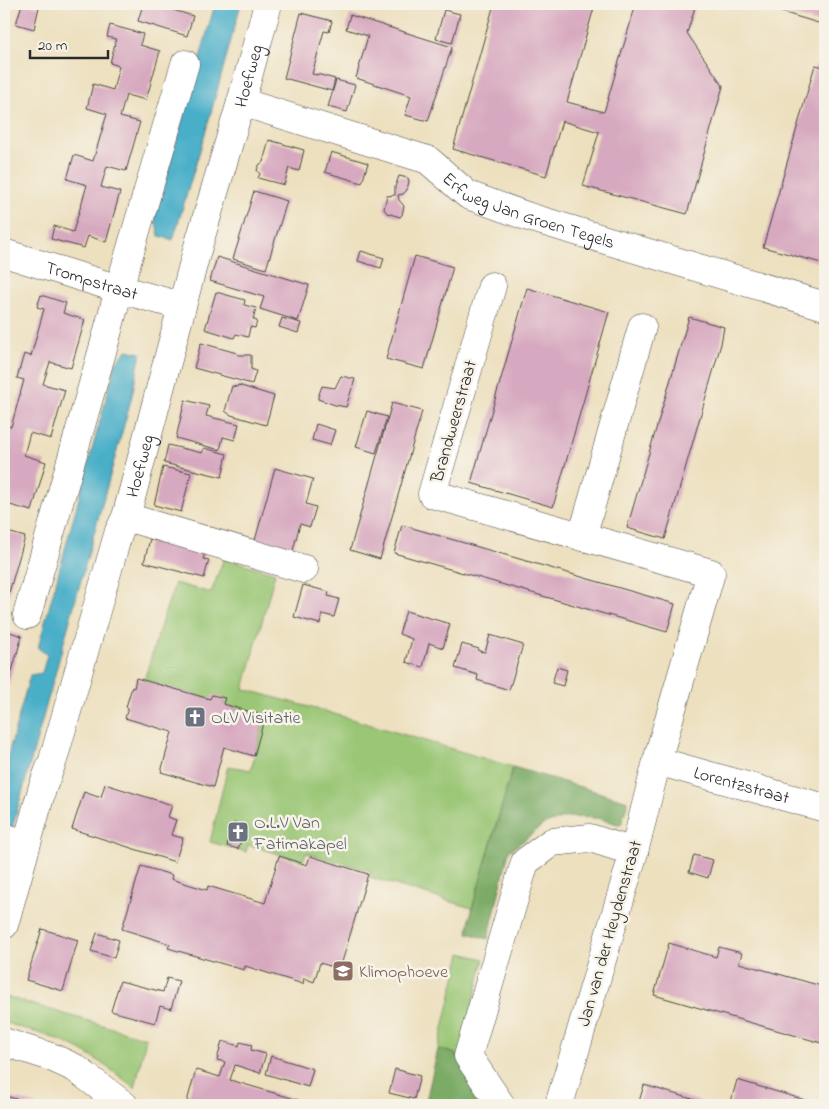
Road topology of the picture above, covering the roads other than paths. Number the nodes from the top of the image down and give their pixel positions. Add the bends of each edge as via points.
1 (268, 4) edge
2 (185, 64) dead end
3 (241, 102) junction
4 (4, 253) edge
5 (492, 286) dead end
6 (119, 289) junction
7 (182, 306) junction
8 (825, 306) edge
9 (642, 327) dead end
10 (126, 517) junction
11 (582, 537) junction
12 (304, 569) dead end
13 (27, 615) dead end
14 (657, 761) junction
15 (825, 808) edge
16 (15, 841) edge
17 (634, 852) junction
18 (4, 925) edge
19 (4, 1042) edge
20 (124, 1105) edge
21 (501, 1105) edge
22 (559, 1105) edge

1 - 3 street, Hoefweg
2 - 6 street
3 - 7 street, Hoefweg
3 - 8 street, Erfweg Jan Groen Tegels via 428,160 468,196
4 - 6 street, Trompstraat
5 - 11 street, Brandweerstraat via 432,494
6 - 7 street, Trompstraat
6 - 13 street
7 - 10 street, Hoefweg
9 - 11 street
10 - 12 street
10 - 16 street, Hoefweg via 53,760
11 - 14 street, Brandweerstraat via 711,573
14 - 15 street, Lorentzstraat
14 - 17 street, Jan van der Heydenstraat
16 - 18 street, Hoefweg
17 - 21 street via 590,838 552,842 525,862 468,1056
17 - 22 street, Jan van der Heydenstraat
19 - 20 street via 75,1068

